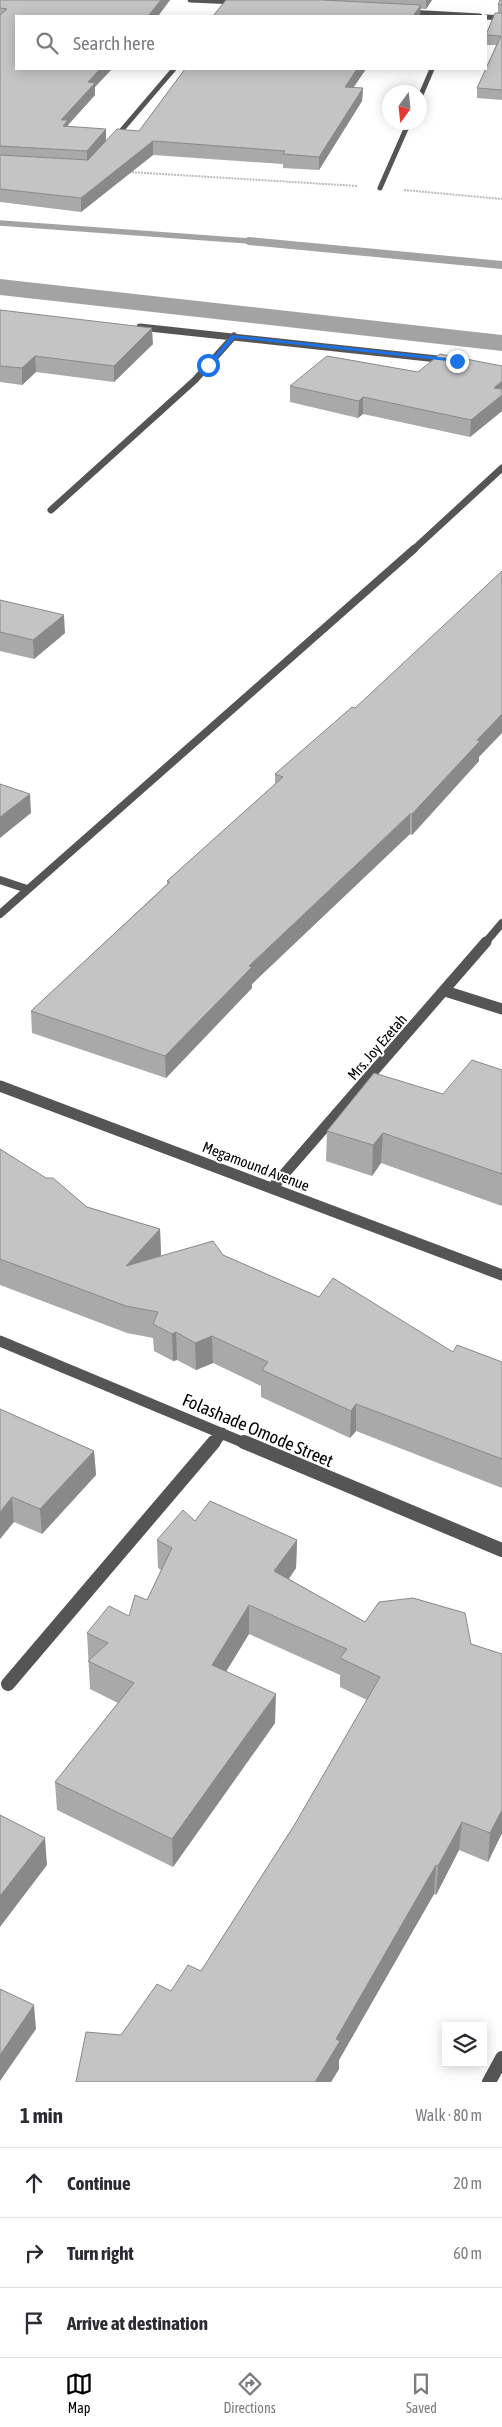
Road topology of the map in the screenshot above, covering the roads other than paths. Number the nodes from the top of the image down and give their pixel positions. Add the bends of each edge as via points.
1 (190, 0) edge
2 (228, 2) junction
3 (238, 2) edge
4 (222, 9) edge
5 (406, 12) edge
6 (443, 15) edge
7 (487, 17) edge
8 (502, 18) edge
9 (173, 70) edge
10 (432, 70) edge
11 (425, 85) edge
12 (405, 130) edge
13 (113, 140) edge
14 (380, 188) road end
15 (136, 326) edge
16 (234, 336) junction
17 (457, 361) edge
18 (502, 468) edge
19 (51, 510) dead end
20 (0, 880) edge
21 (27, 889) junction
22 (0, 914) edge
23 (502, 923) edge
24 (445, 992) junction
25 (502, 1009) edge
26 (0, 1086) edge
27 (272, 1188) junction
28 (502, 1275) edge
29 (0, 1341) edge
30 (222, 1434) junction
31 (502, 1550) edge
32 (8, 1684) dead end
33 (502, 2058) edge
34 (489, 2082) edge

1 - 2 street
2 - 3 street
2 - 4 street
5 - 6 street
7 - 8 street
9 - 13 street
10 - 11 street
12 - 14 street
15 - 16 street
16 - 17 street
16 - 19 street via 195,380
18 - 21 street via 382,578
20 - 21 street
21 - 22 street
23 - 24 street, Mrs. Joy Ezetah
24 - 25 street
24 - 27 street, Mrs. Joy Ezetah
26 - 27 street, Megamound Avenue
27 - 28 street, Megamound Avenue
29 - 30 street, Folashade Omode Street
30 - 31 street, Folashade Omode Street
30 - 32 street
33 - 34 street

